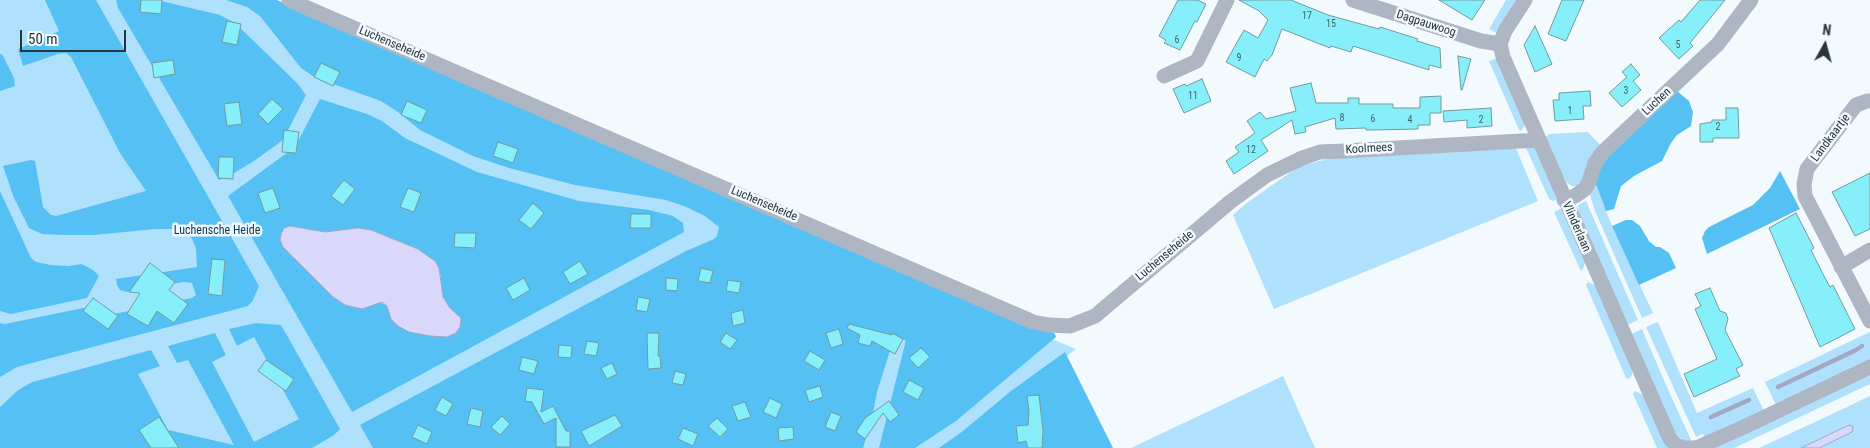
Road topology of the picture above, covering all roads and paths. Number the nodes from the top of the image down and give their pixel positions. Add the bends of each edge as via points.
1 (289, 0) edge
2 (1227, 0) edge
3 (1353, 0) edge
4 (1525, 0) edge
5 (1751, 0) edge
6 (1500, 44) junction
7 (1164, 76) dead end
8 (1870, 101) edge
9 (1539, 140) junction
10 (1564, 200) junction
11 (1216, 213) joint
12 (1870, 250) edge
13 (1841, 266) junction
14 (1870, 322) edge
15 (1870, 367) edge
16 (1686, 448) edge

1 - 11 street, Luchenseheide via 1033,322 1070,326 1095,316
2 - 7 street via 1197,61
3 - 6 street, Dagpauwoog via 1481,41
4 - 6 street
5 - 10 street, Luchen via 1718,44 1603,152 1585,189
6 - 9 street, Vlinderlaan
8 - 13 street, Landkaartje via 1856,105 1808,169 1804,184 1805,196
9 - 10 street, Vlinderlaan
9 - 11 street, Koolmees via 1320,152 1267,175
10 - 16 street, Vlinderlaan via 1670,439
12 - 13 street
13 - 14 street, Landkaartje
15 - 16 street, Vlinderlaan via 1744,427 1696,448

